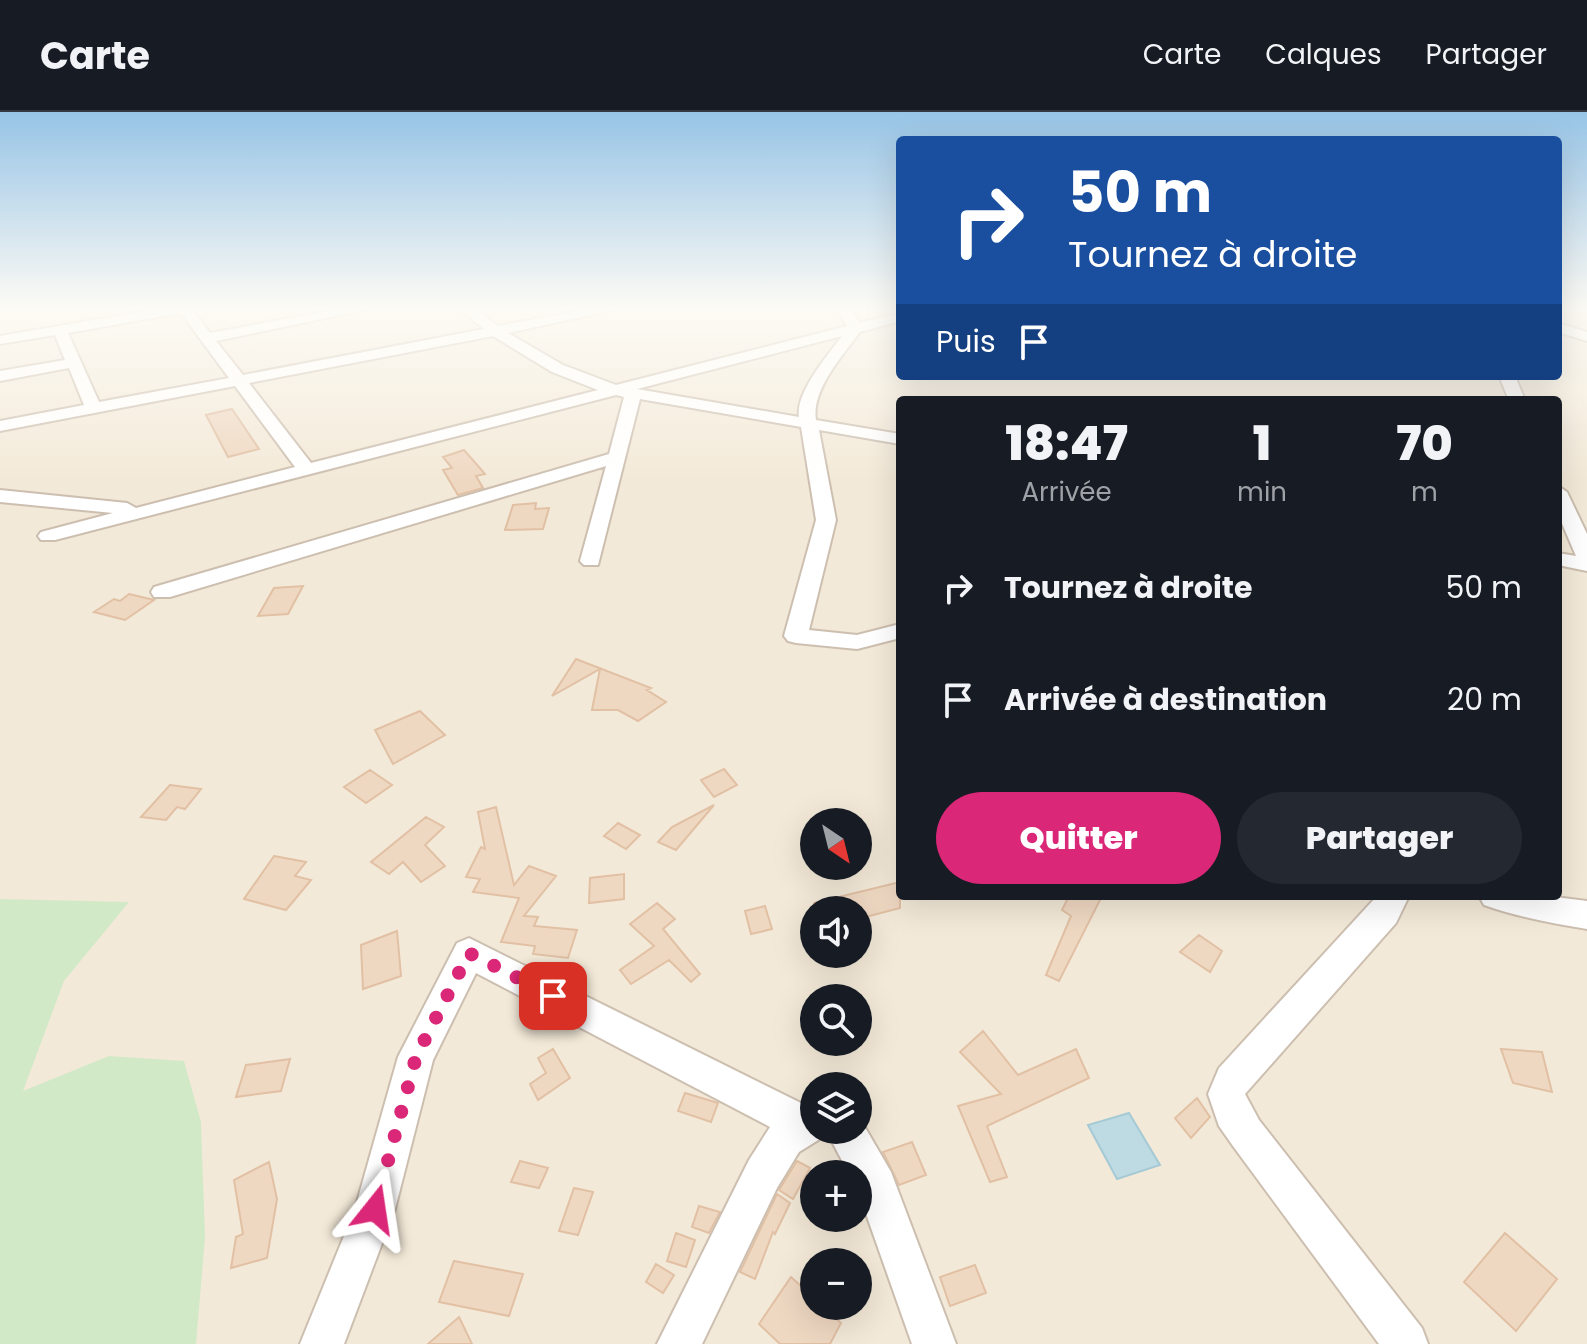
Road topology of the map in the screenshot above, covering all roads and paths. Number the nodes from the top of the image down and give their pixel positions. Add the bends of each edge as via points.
1 (48, 367) edge
2 (76, 367) edge
3 (229, 367) edge
4 (304, 367) edge
5 (551, 367) edge
6 (714, 367) edge
7 (829, 367) edge
8 (0, 376) edge
9 (239, 380) junction
10 (626, 392) junction
11 (93, 408) junction
12 (807, 422) junction
13 (0, 426) edge
14 (896, 438) edge
15 (617, 457) junction
16 (307, 470) junction
17 (0, 496) edge
18 (1562, 501) edge
19 (147, 511) junction
20 (48, 536) dead end
21 (1587, 557) edge
22 (1562, 560) edge
23 (591, 561) dead end
24 (1587, 565) edge
25 (162, 592) dead end
26 (896, 632) edge
27 (1391, 900) edge
28 (1509, 900) edge
29 (1587, 915) edge
30 (800, 1119) edge
31 (800, 1129) edge
32 (854, 1144) edge
33 (322, 1344) edge
34 (679, 1344) edge
35 (934, 1344) edge
36 (1406, 1344) edge

1 - 8 street
2 - 11 street
3 - 9 street
4 - 9 street
5 - 10 street
6 - 10 street
7 - 12 street via 811,394
9 - 11 street
9 - 16 street
10 - 12 street
10 - 15 street
10 - 16 street
11 - 13 street
12 - 14 street
12 - 26 street via 826,520 796,636 857,642
15 - 23 street
15 - 25 street
16 - 19 street
17 - 19 street
18 - 21 street
19 - 20 street
22 - 24 street
27 - 36 street via 1226,1094 1246,1133
28 - 29 street
30 - 33 street via 469,953 416,1057 375,1209
31 - 34 street via 785,1138 763,1174
32 - 35 street via 877,1186

